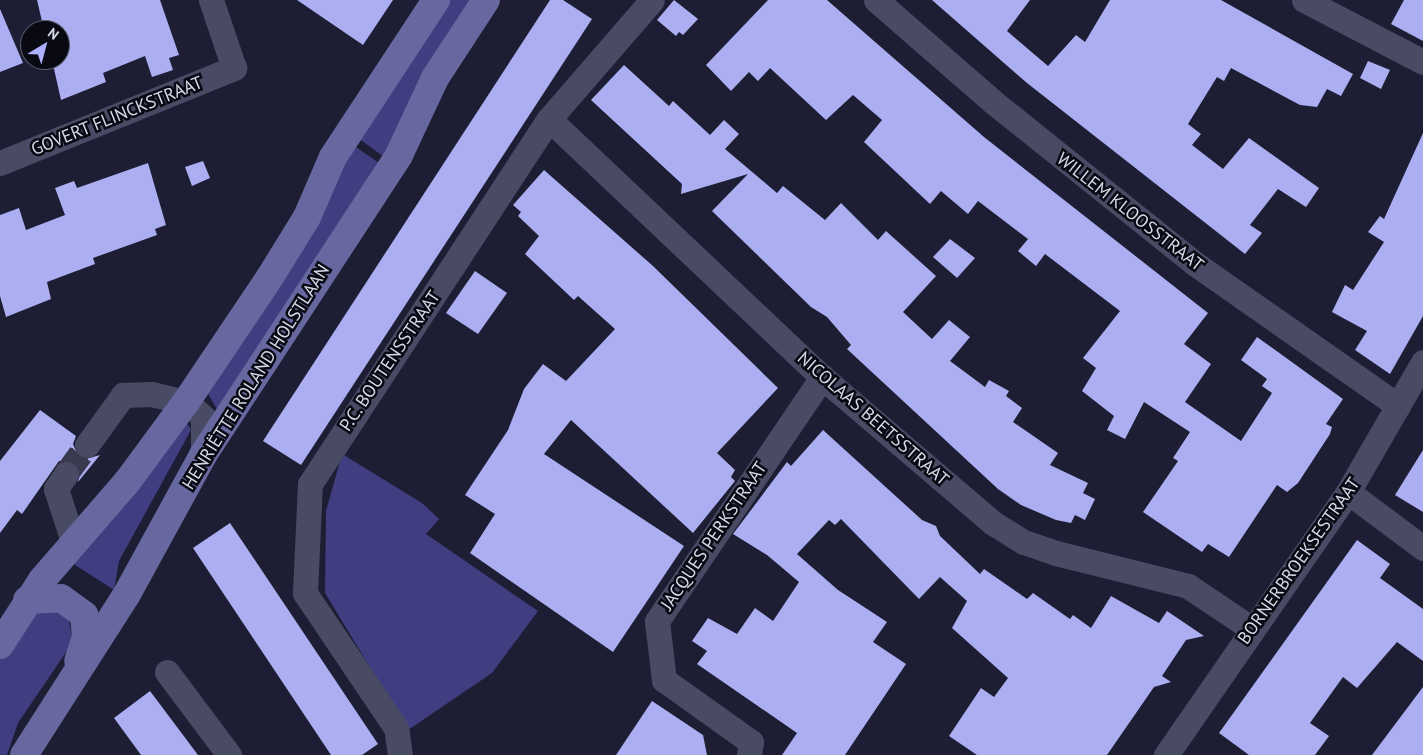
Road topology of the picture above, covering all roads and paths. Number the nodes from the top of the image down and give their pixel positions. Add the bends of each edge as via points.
1 (211, 0) edge
2 (436, 0) edge
3 (486, 0) edge
4 (652, 0) edge
5 (876, 0) edge
6 (1304, 0) edge
7 (1423, 62) edge
8 (549, 119) junction
9 (0, 163) edge
10 (1423, 362) edge
11 (822, 377) junction
12 (186, 402) junction
13 (1398, 406) junction
14 (87, 445) tunnel mouth
15 (203, 455) junction
16 (66, 474) tunnel mouth
17 (1348, 492) junction
18 (73, 541) junction
19 (1423, 548) edge
20 (27, 600) junction
21 (1252, 629) junction
22 (0, 645) edge
23 (167, 672) dead end
24 (71, 684) junction
25 (24, 755) edge
26 (229, 755) edge
27 (400, 755) edge
28 (749, 755) edge
29 (1166, 755) edge

1 - 9 street, GOVERT FLINCKSTRAAT via 234,68
2 - 12 main road via 333,157 307,217 275,270
3 - 15 main road, HENRIËTTE ROLAND HOLSTLAAN via 435,78 399,155
4 - 8 street, P.C. BOUTENSSTRAAT
5 - 13 street, WILLEM KLOOSSTRAAT via 992,101 1194,263
6 - 7 street
8 - 11 street, NICOLAAS BEETSSTRAAT
8 - 27 street, P.C. BOUTENSSTRAAT via 310,484 305,593 396,728
10 - 13 street, BORNERBROEKSESTRAAT
11 - 21 street, NICOLAAS BEETSSTRAAT via 993,523 1024,542 1188,586
11 - 28 street, JACQUES PERKSTRAAT via 657,621 664,680 751,742
12 - 14 street via 172,396 123,394
12 - 15 street via 206,420
12 - 18 main road via 127,482
13 - 17 street, BORNERBROEKSESTRAAT
15 - 24 main road, HENRIËTTE ROLAND HOLSTLAAN via 127,594
16 - 18 street via 56,488
17 - 19 street
17 - 21 street, BORNERBROEKSESTRAAT
18 - 20 main road
20 - 22 main road
20 - 24 main road via 61,598 84,615 86,637
21 - 29 street, BORNERBROEKSESTRAAT
23 - 26 street
24 - 25 main road, HENRIËTTE ROLAND HOLSTLAAN

